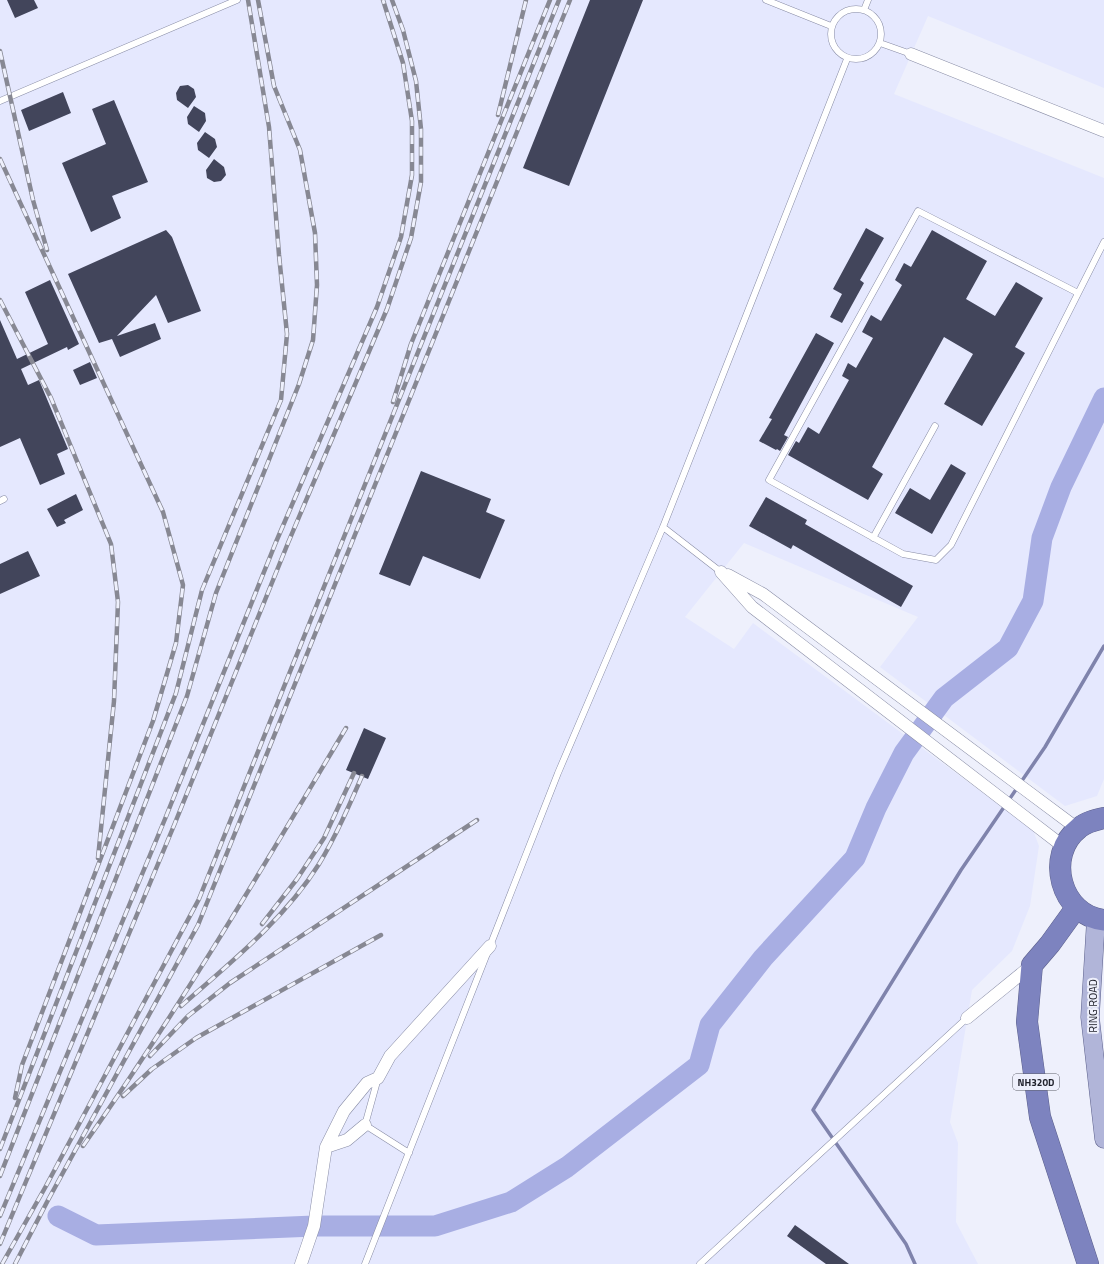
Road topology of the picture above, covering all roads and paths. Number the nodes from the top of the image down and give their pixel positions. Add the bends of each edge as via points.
1 (237, 0) edge
2 (766, 0) edge
3 (868, 0) edge
4 (864, 10) junction
5 (832, 26) junction
6 (880, 43) junction
7 (911, 54) joint
8 (847, 59) junction
9 (0, 101) edge
10 (1104, 131) edge
11 (1104, 242) edge
12 (1078, 293) junction
13 (934, 426) dead end
14 (663, 527) junction
15 (874, 538) junction
16 (721, 572) junction
17 (1104, 818) edge
18 (1078, 829) junction
19 (1064, 847) junction
20 (1076, 908) junction
21 (1100, 920) edge
22 (490, 946) junction
23 (1032, 965) junction
24 (967, 1018) joint
25 (378, 1078) junction
26 (365, 1125) junction
27 (1104, 1140) edge
28 (326, 1147) junction
29 (409, 1153) junction
30 (301, 1264) edge
31 (365, 1264) edge
32 (700, 1264) edge
33 (1088, 1264) edge

1 - 9 lane
2 - 5 lane
3 - 4 lane
4 - 5 lane via 844,11
4 - 6 lane via 879,23
5 - 8 lane via 832,46
6 - 7 lane
6 - 8 lane via 867,58
7 - 10 street
8 - 14 lane
11 - 12 lane
12 - 15 lane via 951,545 936,560 903,554
12 - 15 lane via 918,211 769,480
13 - 15 lane
14 - 16 lane
14 - 22 lane via 558,773
16 - 18 street via 763,594
16 - 19 street via 752,607
17 - 18 highway via 1088,822
18 - 19 highway
19 - 20 highway via 1059,872 1065,893
20 - 21 highway
20 - 23 highway
21 - 27 main road, RING ROAD via 1090,1017
22 - 25 street via 390,1056
22 - 29 lane
23 - 24 street
23 - 33 highway, NH320D via 1027,1022 1040,1117
24 - 32 lane
25 - 26 lane
25 - 28 street via 367,1083 344,1111
26 - 28 street via 347,1140
26 - 29 lane
28 - 30 street via 314,1226
29 - 31 lane

